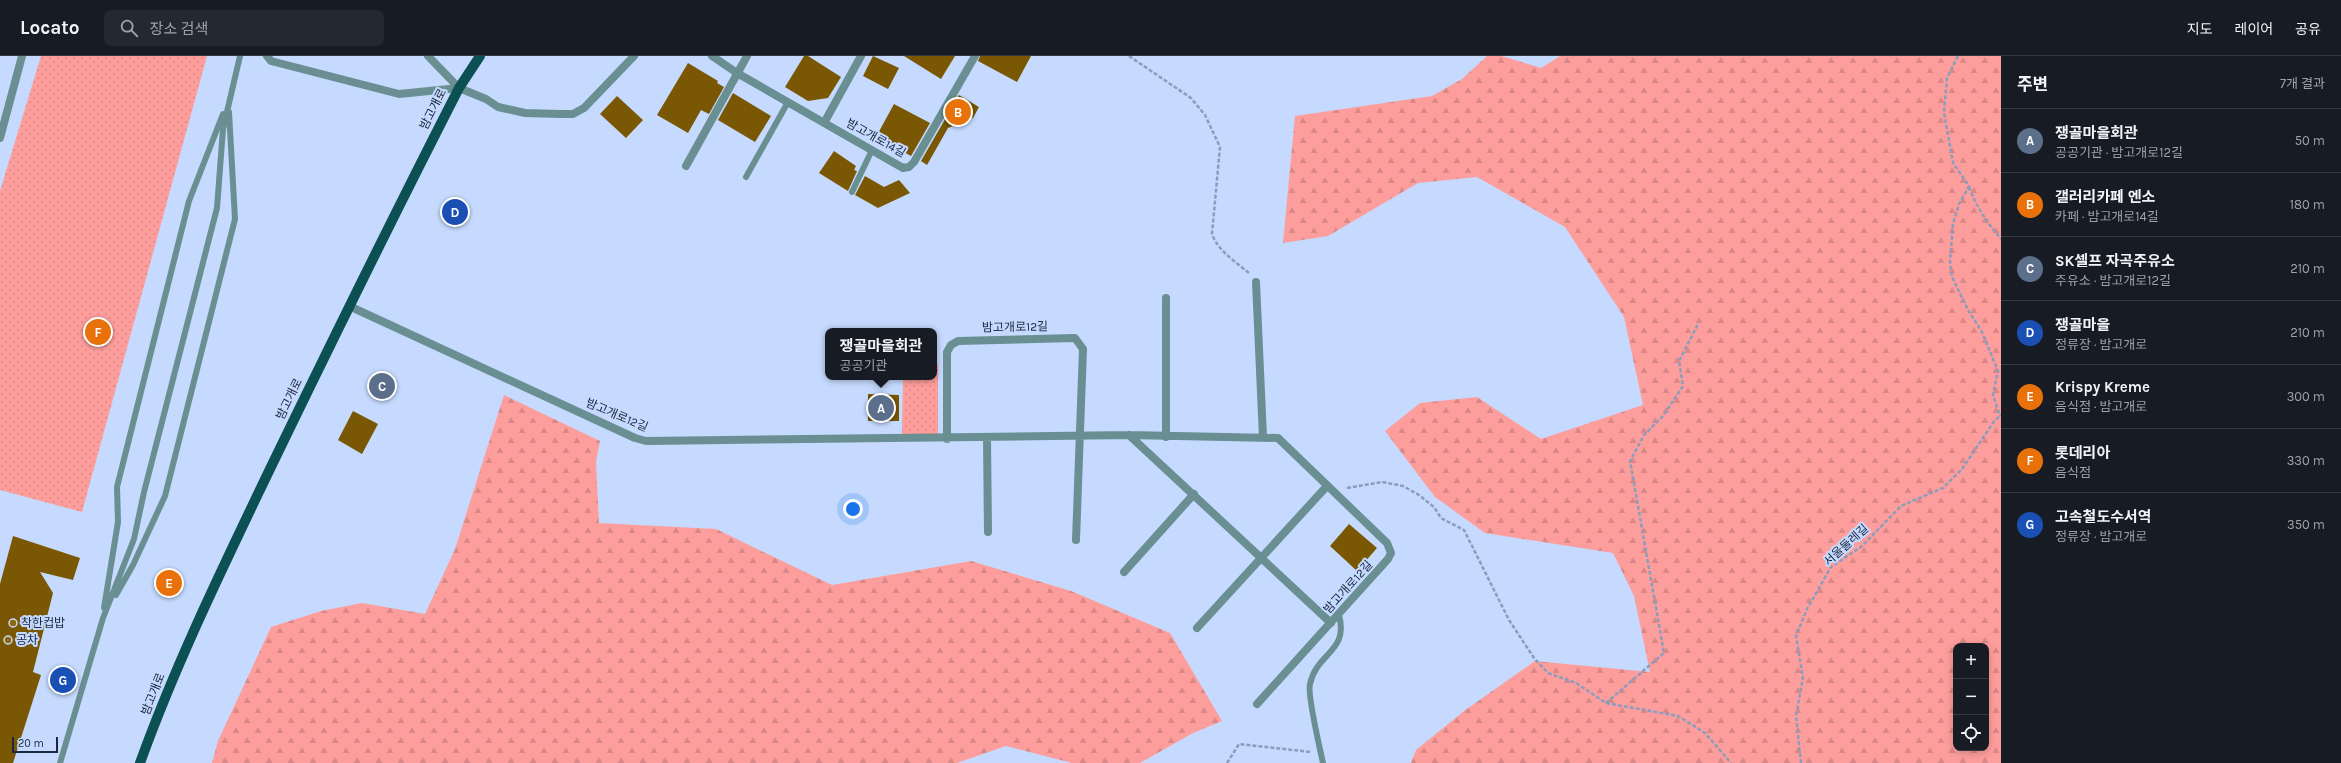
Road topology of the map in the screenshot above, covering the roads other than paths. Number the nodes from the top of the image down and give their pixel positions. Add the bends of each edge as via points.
1 (22, 56) edge
2 (240, 56) edge
3 (268, 56) edge
4 (428, 56) edge
5 (480, 56) edge
6 (634, 56) edge
7 (712, 56) edge
8 (747, 56) edge
9 (861, 56) edge
10 (975, 56) edge
11 (737, 73) junction
12 (459, 88) junction
13 (228, 101) junction
14 (788, 102) junction
15 (824, 123) junction
16 (0, 138) edge
17 (872, 150) junction
18 (686, 166) dead end
19 (746, 177) dead end
20 (852, 192) dead end
21 (1256, 282) road end
22 (1166, 298) dead end
23 (349, 306) junction
24 (1129, 435) junction
25 (1080, 437) junction
26 (1166, 437) junction
27 (1263, 437) junction
28 (947, 438) junction
29 (987, 438) junction
30 (1327, 486) junction
31 (1194, 494) junction
32 (988, 532) dead end
33 (1076, 540) dead end
34 (1262, 559) junction
35 (1124, 572) dead end
36 (1339, 615) junction
37 (103, 618) junction
38 (1331, 623) junction
39 (1197, 628) dead end
40 (1257, 704) dead end
41 (60, 763) edge
42 (140, 763) edge
43 (1323, 763) edge

1 - 16 street
2 - 13 lane
3 - 12 street via 271,61 399,94
4 - 12 street
5 - 12 main road, 밤고개로
6 - 12 street via 584,108 573,114 505,110
7 - 11 street, 밤고개로14길
8 - 11 street
9 - 15 street
10 - 17 street, 밤고개로14길 via 909,167 902,168
11 - 14 street, 밤고개로14길
11 - 18 street
12 - 23 main road, 밤고개로
13 - 37 lane via 217,208 134,539
13 - 37 lane via 189,201 117,487 118,522
13 - 37 lane via 235,220 166,496 133,565
14 - 15 street, 밤고개로14길
14 - 19 lane
15 - 17 street, 밤고개로14길
17 - 20 lane
21 - 27 street
22 - 26 street
23 - 28 street, 밤고개로12길 via 646,441
23 - 42 main road, 밤고개로 via 188,642
24 - 25 street, 밤고개로12길
24 - 26 street, 밤고개로12길
24 - 31 street
25 - 28 street, 밤고개로12길 via 1083,349 1075,338 958,341 951,345 947,352
25 - 29 street, 밤고개로12길
25 - 33 street
26 - 27 street, 밤고개로12길
27 - 30 street, 밤고개로12길 via 1278,438
28 - 29 street, 밤고개로12길
29 - 32 street
30 - 34 street
30 - 36 street, 밤고개로12길 via 1387,543 1391,553
31 - 34 street
31 - 35 street
34 - 38 street
34 - 39 street
36 - 38 street, 밤고개로12길
36 - 43 lane via 1342,629 1339,641 1316,667 1309,686
37 - 41 lane
38 - 40 street, 밤고개로12길

